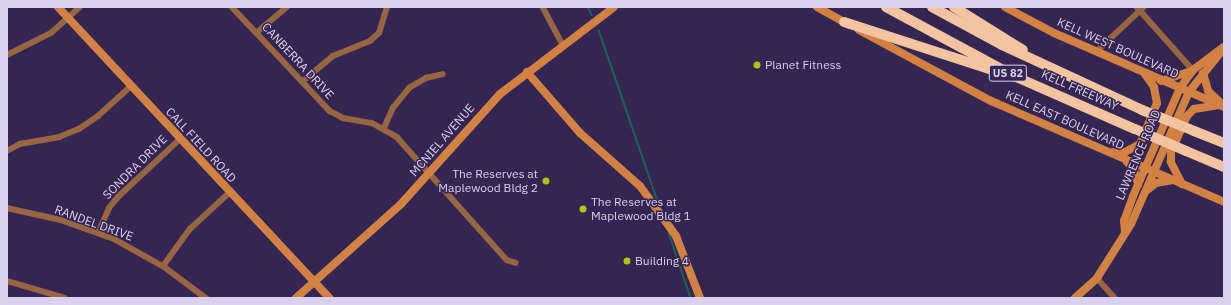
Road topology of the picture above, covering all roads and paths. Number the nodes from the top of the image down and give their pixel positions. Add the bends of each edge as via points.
1 (58, 7) edge
2 (80, 7) edge
3 (232, 7) edge
4 (287, 7) edge
5 (387, 7) edge
6 (543, 7) edge
7 (614, 7) edge
8 (817, 7) edge
9 (886, 7) edge
10 (932, 7) edge
11 (954, 7) edge
12 (1005, 7) edge
13 (1140, 8) edge
14 (1018, 10) edge
15 (68, 18) junction
16 (844, 22) junction
17 (256, 33) junction
18 (563, 45) junction
19 (1224, 47) edge
20 (1096, 52) junction
21 (7, 55) edge
22 (1046, 66) junction
23 (1193, 70) junction
24 (527, 72) junction
25 (1144, 73) junction
26 (1203, 73) junction
27 (443, 74) dead end
28 (1014, 76) junction
29 (1161, 81) junction
30 (302, 82) junction
31 (130, 87) junction
32 (1180, 88) junction
33 (1189, 92) junction
34 (1222, 105) edge
35 (384, 128) junction
36 (179, 140) junction
37 (1224, 143) edge
38 (7, 151) edge
39 (1110, 152) junction
40 (1125, 160) junction
41 (1145, 168) junction
42 (1224, 168) edge
43 (430, 172) junction
44 (1154, 172) junction
45 (1178, 182) junction
46 (1138, 184) junction
47 (229, 193) junction
48 (1144, 194) junction
49 (1224, 202) edge
50 (7, 208) edge
51 (1125, 232) junction
52 (98, 233) junction
53 (516, 263) dead end
54 (163, 266) junction
55 (1097, 278) junction
56 (7, 281) edge
57 (314, 282) junction
58 (65, 298) edge
59 (206, 298) edge
60 (296, 298) edge
61 (329, 298) edge
62 (700, 298) edge
63 (1075, 298) edge
64 (1115, 298) edge

1 - 15 main road, CALL FIELD ROAD
2 - 15 street
3 - 17 street, CANBERRA DRIVE
4 - 17 street
5 - 30 street via 379,33 370,41 334,56
6 - 18 street
7 - 18 main road, MCNIEL AVENUE
8 - 16 main road, KELL EAST BOULEVARD
9 - 28 highway, KELL FREEWAY / US 82
10 - 22 highway, KELL FREEWAY / US 82
11 - 22 highway
12 - 14 main road, KELL WEST BOULEVARD
13 - 20 street
13 - 23 street
14 - 20 main road, KELL WEST BOULEVARD
15 - 21 street via 45,36
15 - 31 main road, CALL FIELD ROAD
16 - 28 highway
16 - 39 main road, KELL EAST BOULEVARD via 991,101
17 - 30 street, CANBERRA DRIVE
18 - 24 main road, MCNIEL AVENUE
19 - 23 main road
19 - 26 main road, LAWRENCE ROAD
20 - 25 main road, KELL WEST BOULEVARD
22 - 37 highway, KELL FREEWAY / US 82, bridge via 1142,110
23 - 29 main road
23 - 32 main road, LAWRENCE ROAD
24 - 43 main road, MCNIEL AVENUE via 491,103
24 - 62 main road via 580,133 640,186 676,236
25 - 29 main road, KELL WEST BOULEVARD
25 - 39 main road via 1154,87 1157,103 1140,144 1125,152
26 - 33 main road, LAWRENCE ROAD
26 - 34 main road via 1203,82 1208,91
27 - 35 street via 426,78 410,88 393,108
28 - 42 highway, KELL FREEWAY / US 82, bridge
29 - 32 main road, KELL WEST BOULEVARD
30 - 35 street, CANBERRA DRIVE via 335,114
31 - 36 main road, CALL FIELD ROAD
31 - 38 street via 98,116 78,129 59,137 20,144
32 - 33 main road, KELL WEST BOULEVARD
32 - 41 main road, LAWRENCE ROAD
33 - 34 main road, KELL WEST BOULEVARD
33 - 44 main road, LAWRENCE ROAD
34 - 45 main road via 1194,109 1187,116 1171,152 1171,162
35 - 43 street, CANBERRA DRIVE via 397,137
36 - 47 main road, CALL FIELD ROAD
36 - 52 street, SONDRA DRIVE via 109,208
39 - 40 main road, KELL EAST BOULEVARD
40 - 41 main road, KELL EAST BOULEVARD
40 - 46 main road via 1134,169
41 - 44 main road, KELL EAST BOULEVARD
41 - 46 main road, LAWRENCE ROAD
43 - 53 street, CANBERRA DRIVE via 507,260
43 - 57 main road, MCNIEL AVENUE via 393,212
44 - 45 main road, KELL EAST BOULEVARD
44 - 48 main road, LAWRENCE ROAD
45 - 48 main road via 1156,183
45 - 49 main road, KELL EAST BOULEVARD
46 - 51 main road, LAWRENCE ROAD via 1124,221
47 - 54 street via 190,229
47 - 57 main road, CALL FIELD ROAD
48 - 51 main road, LAWRENCE ROAD
50 - 52 street, RANDEL DRIVE via 61,220
51 - 55 main road, LAWRENCE ROAD
52 - 54 street, RANDEL DRIVE via 140,252
54 - 59 street, RANDEL DRIVE
55 - 63 main road, LAWRENCE ROAD
55 - 64 street
56 - 58 street
57 - 60 main road, MCNIEL AVENUE
57 - 61 main road, CALL FIELD ROAD

